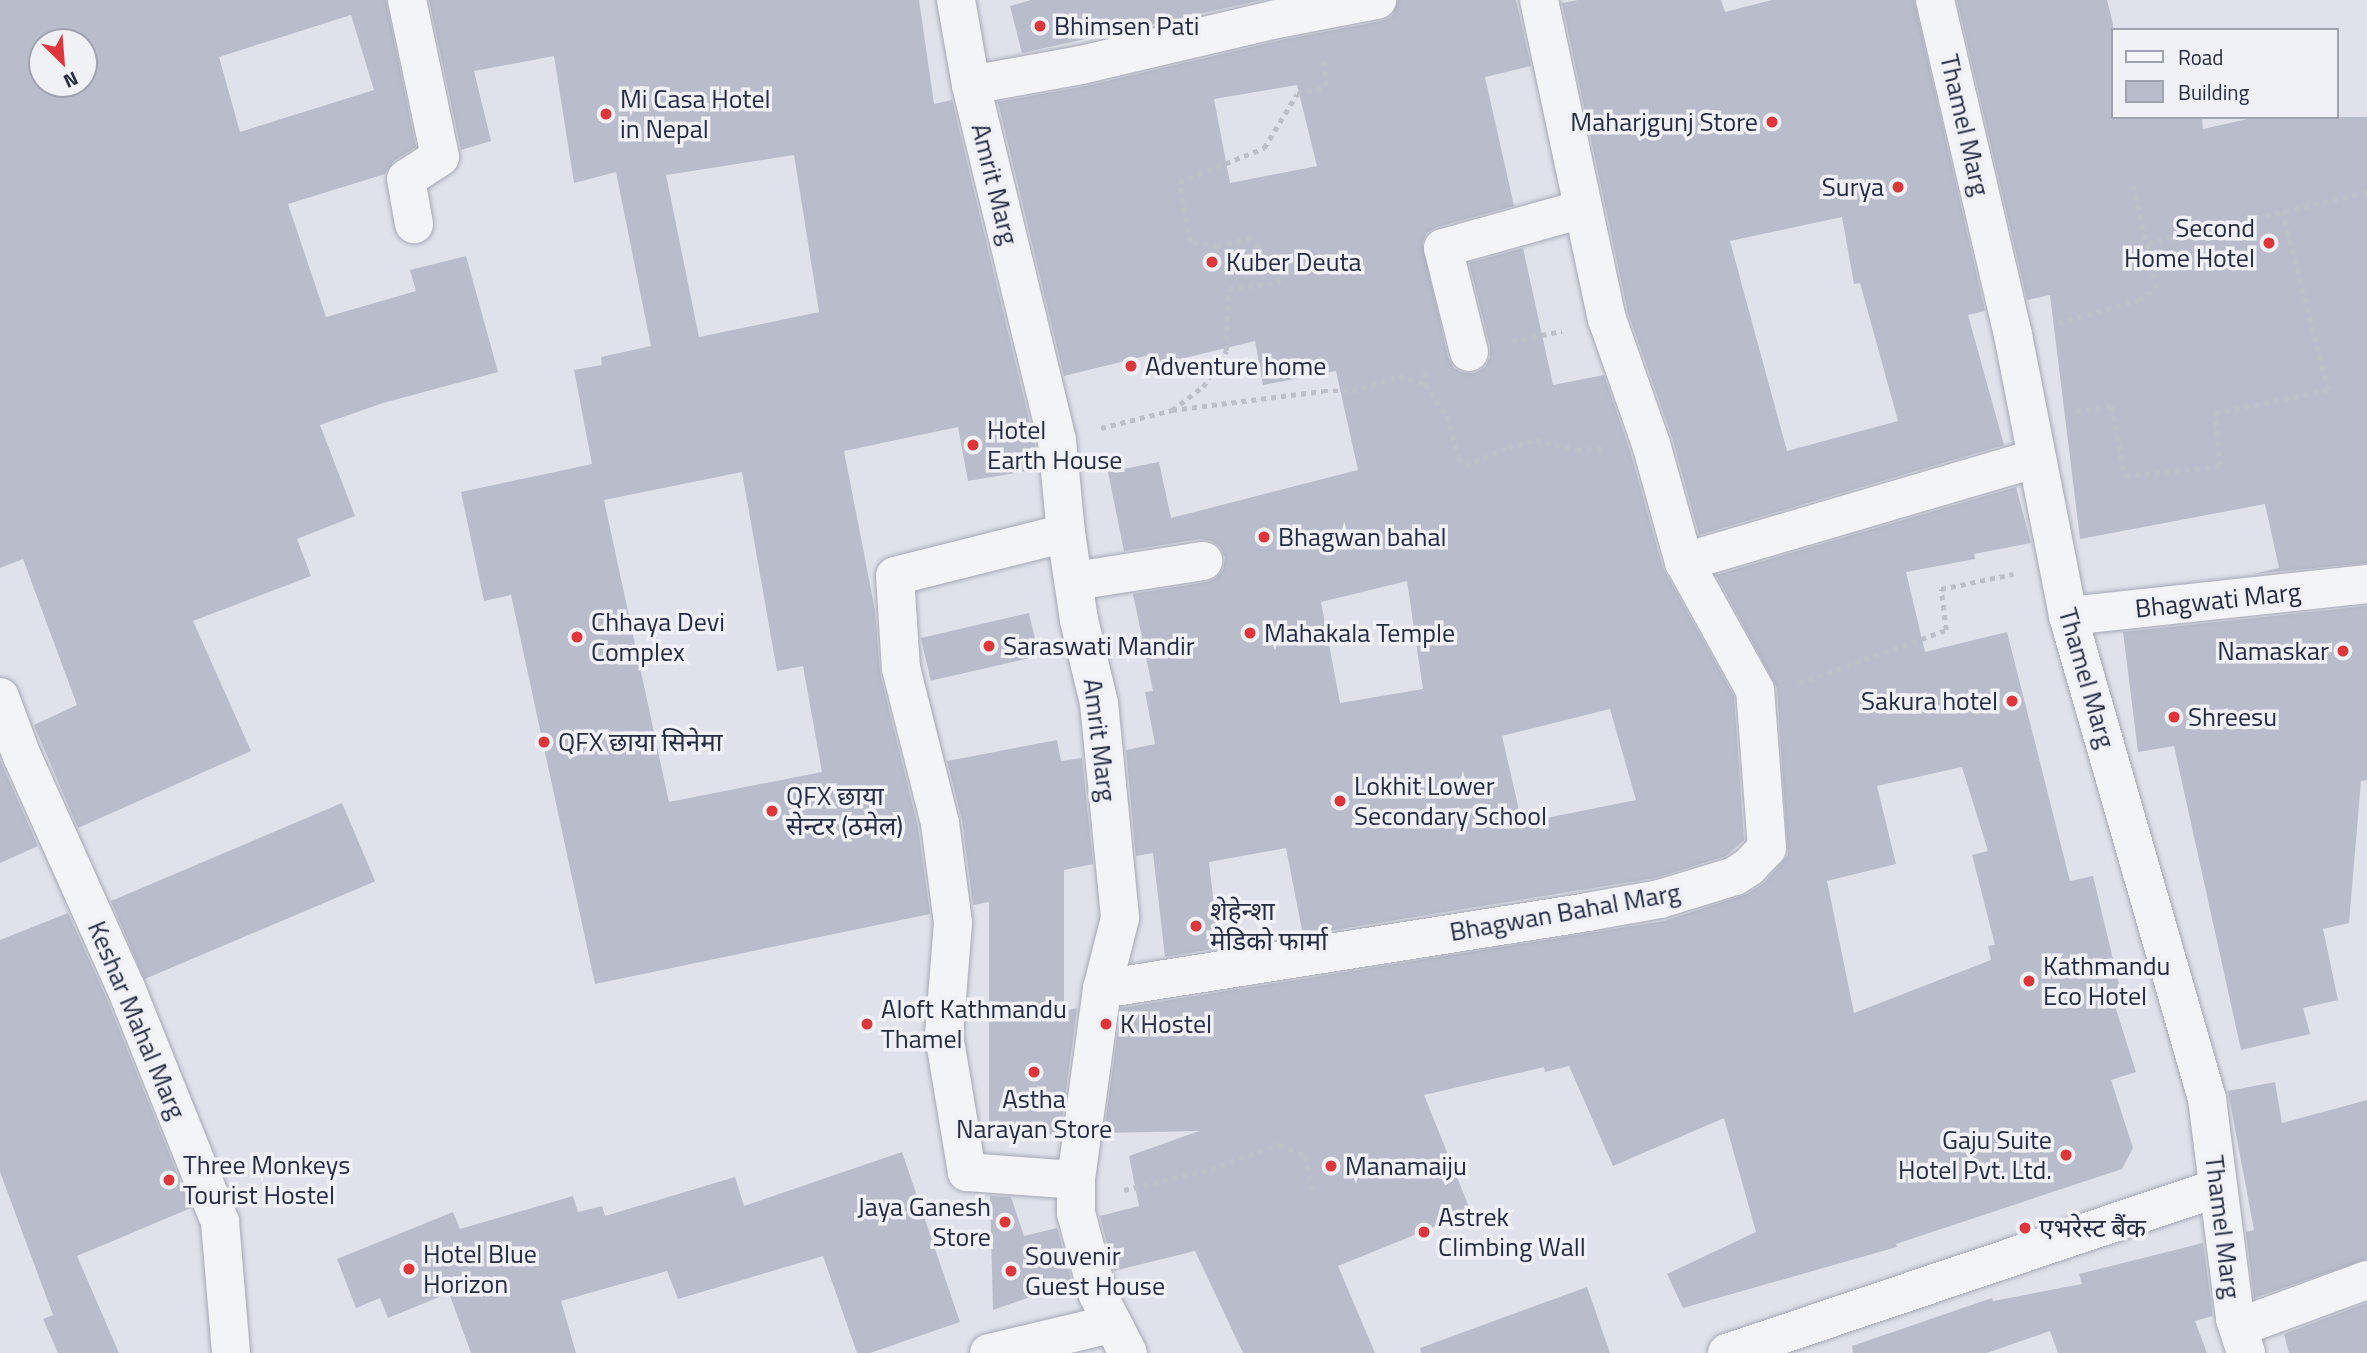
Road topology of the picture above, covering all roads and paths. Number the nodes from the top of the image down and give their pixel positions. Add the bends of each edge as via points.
1 (407, 0) edge
2 (956, 0) edge
3 (1377, 0) edge
4 (1539, 0) edge
5 (1935, 0) edge
6 (1278, 19) junction
7 (971, 85) junction
8 (2132, 182) dead end
9 (2367, 192) edge
10 (1583, 209) junction
11 (2282, 212) junction
12 (414, 224) dead end
13 (2148, 243) junction
14 (1607, 319) junction
15 (2014, 335) junction
16 (1469, 352) junction
17 (1425, 384) junction
18 (1172, 410) junction
19 (2030, 418) junction
20 (1057, 440) junction
21 (1651, 444) junction
22 (2037, 458) junction
23 (1066, 533) junction
24 (1203, 561) dead end
25 (1684, 562) junction
26 (2058, 566) junction
27 (1075, 581) junction
28 (2367, 584) edge
29 (2068, 616) junction
30 (0, 697) edge
31 (1756, 699) junction
32 (1102, 989) junction
33 (2217, 1188) junction
34 (1313, 1192) dead end
35 (1076, 1196) junction
36 (2367, 1280) edge
37 (1119, 1339) edge
38 (2243, 1340) edge
39 (232, 1353) edge
40 (989, 1353) edge
41 (1727, 1353) edge

1 - 12 street via 440,157 406,178
2 - 7 street, Amrit Marg
3 - 6 street
4 - 10 street, Bhagwan Bahal Marg
5 - 15 street, Thamel Marg
6 - 7 street via 1081,65
6 - 18 path via 1320,27 1326,86 1297,94 1264,148 1179,182 1190,242 1218,246 1251,238 1280,282 1228,289 1226,351 1203,387
7 - 20 street, Amrit Marg
8 - 13 path
9 - 11 path
10 - 14 street, Bhagwan Bahal Marg
10 - 16 street via 1443,248
11 - 13 path
11 - 19 path via 2328,390 2215,413 2220,466 2125,476 2112,406
13 - 15 path via 2156,288 2140,300
14 - 16 path via 1597,325
14 - 21 street, Bhagwan Bahal Marg
15 - 19 street, Thamel Marg
16 - 17 path via 1426,372
17 - 18 path via 1399,376 1352,391
17 - 21 path via 1447,416 1465,466 1536,440 1577,450
18 - 20 path
19 - 22 street, Thamel Marg
20 - 23 street, Amrit Marg
21 - 25 street, Bhagwan Bahal Marg
22 - 25 street
22 - 26 street, Thamel Marg
23 - 27 street, Amrit Marg
23 - 35 street via 895,576 901,668 940,823 953,923 944,1035 967,1172
24 - 27 street
25 - 31 street, Bhagwan Bahal Marg
26 - 29 street, Thamel Marg
26 - 31 path via 1941,589 1946,630
27 - 32 street, Amrit Marg via 1099,703 1120,918
28 - 29 street, Bhagwati Marg
29 - 33 street, Thamel Marg via 2207,1099
30 - 39 street, Keshar Mahal Marg via 126,988 220,1222
31 - 32 street, Bhagwan Bahal Marg via 1767,848 1735,876 1661,899
32 - 35 street, Amrit Marg
33 - 38 street, Thamel Marg
33 - 41 street
34 - 35 path via 1305,1156 1280,1144 1211,1169 1125,1190
35 - 37 street, Amrit Marg via 1098,1295
36 - 38 street
37 - 40 street

